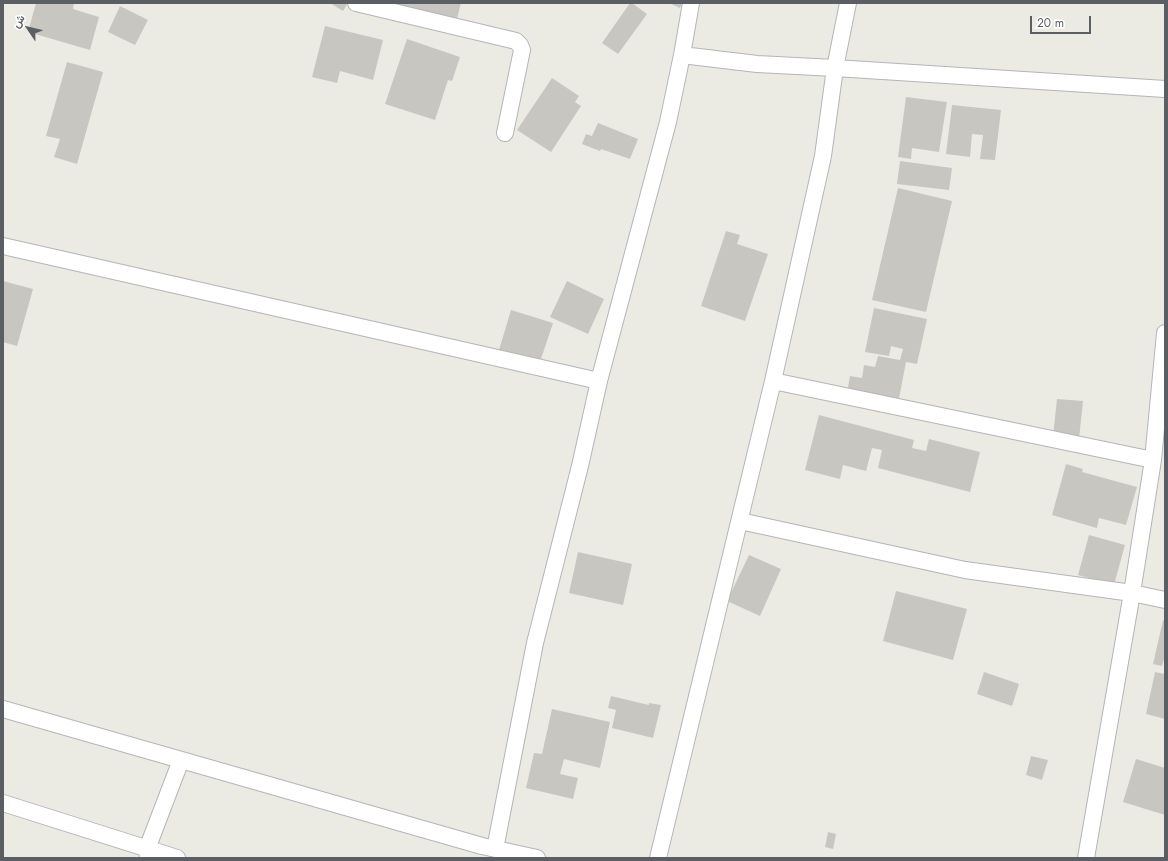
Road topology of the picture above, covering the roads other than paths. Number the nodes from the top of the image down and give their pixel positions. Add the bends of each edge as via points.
1 (356, 3) edge
2 (691, 3) edge
3 (848, 3) edge
4 (682, 55) junction
5 (835, 68) junction
6 (1165, 89) edge
7 (505, 133) dead end
8 (3, 246) edge
9 (1165, 333) edge
10 (599, 381) junction
11 (773, 381) junction
12 (1153, 460) junction
13 (740, 521) junction
14 (1132, 593) junction
15 (1165, 600) edge
16 (3, 709) edge
17 (181, 760) junction
18 (3, 803) edge
19 (495, 848) junction
20 (148, 853) edge
21 (177, 858) edge
22 (537, 858) edge
23 (658, 858) edge
24 (1086, 858) edge

1 - 7 street via 516,41 522,50
2 - 4 street
3 - 5 street
4 - 5 street via 757,64
4 - 10 street via 668,122
5 - 6 street
5 - 11 street via 823,156
8 - 10 street
9 - 12 street
10 - 19 street via 535,643
11 - 12 street
11 - 13 street
12 - 14 street
13 - 14 street via 965,570
13 - 23 street
14 - 15 street
14 - 24 street
16 - 17 street
17 - 19 street
17 - 20 street
18 - 20 street
19 - 22 street
20 - 21 street

